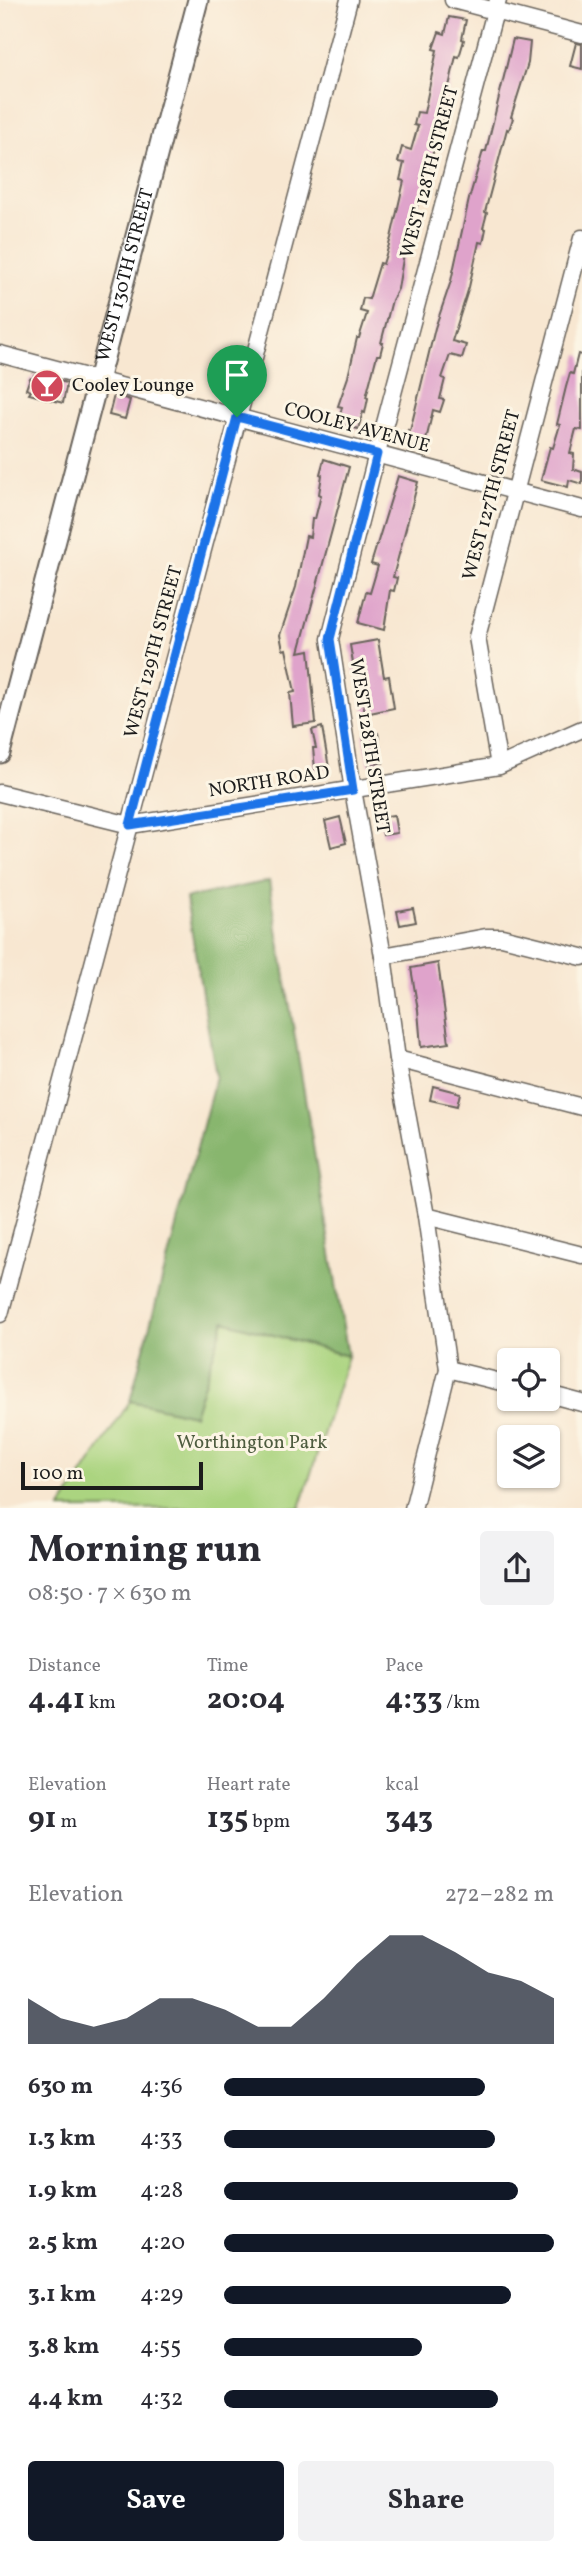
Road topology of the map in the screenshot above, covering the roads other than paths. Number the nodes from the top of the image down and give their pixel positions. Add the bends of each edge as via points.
1 (198, 0) edge
2 (349, 0) edge
3 (453, 0) edge
4 (497, 6) edge
5 (582, 34) edge
6 (582, 238) edge
7 (0, 355) edge
8 (97, 382) junction
9 (237, 417) junction
10 (377, 454) junction
11 (515, 492) junction
12 (582, 509) edge
13 (582, 729) edge
14 (0, 753) edge
15 (499, 766) junction
16 (353, 790) junction
17 (0, 793) edge
18 (130, 825) junction
19 (383, 956) junction
20 (582, 957) edge
21 (397, 1059) junction
22 (582, 1107) edge
23 (426, 1216) junction
24 (582, 1255) edge
25 (0, 1314) edge
26 (448, 1369) junction
27 (497, 1381) edge
28 (560, 1397) edge
29 (582, 1403) edge
30 (414, 1508) edge

1 - 8 main road, WEST 130TH STREET
2 - 9 street, WEST 129TH STREET
3 - 4 street
4 - 5 street
4 - 10 street, WEST 128TH STREET
6 - 11 street, WEST 127TH STREET
7 - 8 street, COOLEY AVENUE
8 - 9 street, COOLEY AVENUE
8 - 14 main road, WEST 130TH STREET
9 - 10 street, COOLEY AVENUE
9 - 18 street, WEST 129TH STREET
10 - 11 street, COOLEY AVENUE
10 - 16 street, WEST 128TH STREET via 330,639
11 - 12 street, COOLEY AVENUE
11 - 15 street, WEST 127TH STREET via 477,638
13 - 15 street, NORTH ROAD
15 - 16 street, NORTH ROAD
16 - 18 street, NORTH ROAD
16 - 19 street, WEST 128TH STREET
17 - 18 street, NORTH ROAD
18 - 25 street, WEST 129TH STREET
19 - 20 street via 502,937
19 - 21 street, WEST 128TH STREET
21 - 22 street
21 - 23 street, WEST 128TH STREET
23 - 24 street
23 - 26 street, WEST 128TH STREET
26 - 27 street
26 - 30 street, WEST 128TH STREET
28 - 29 street

